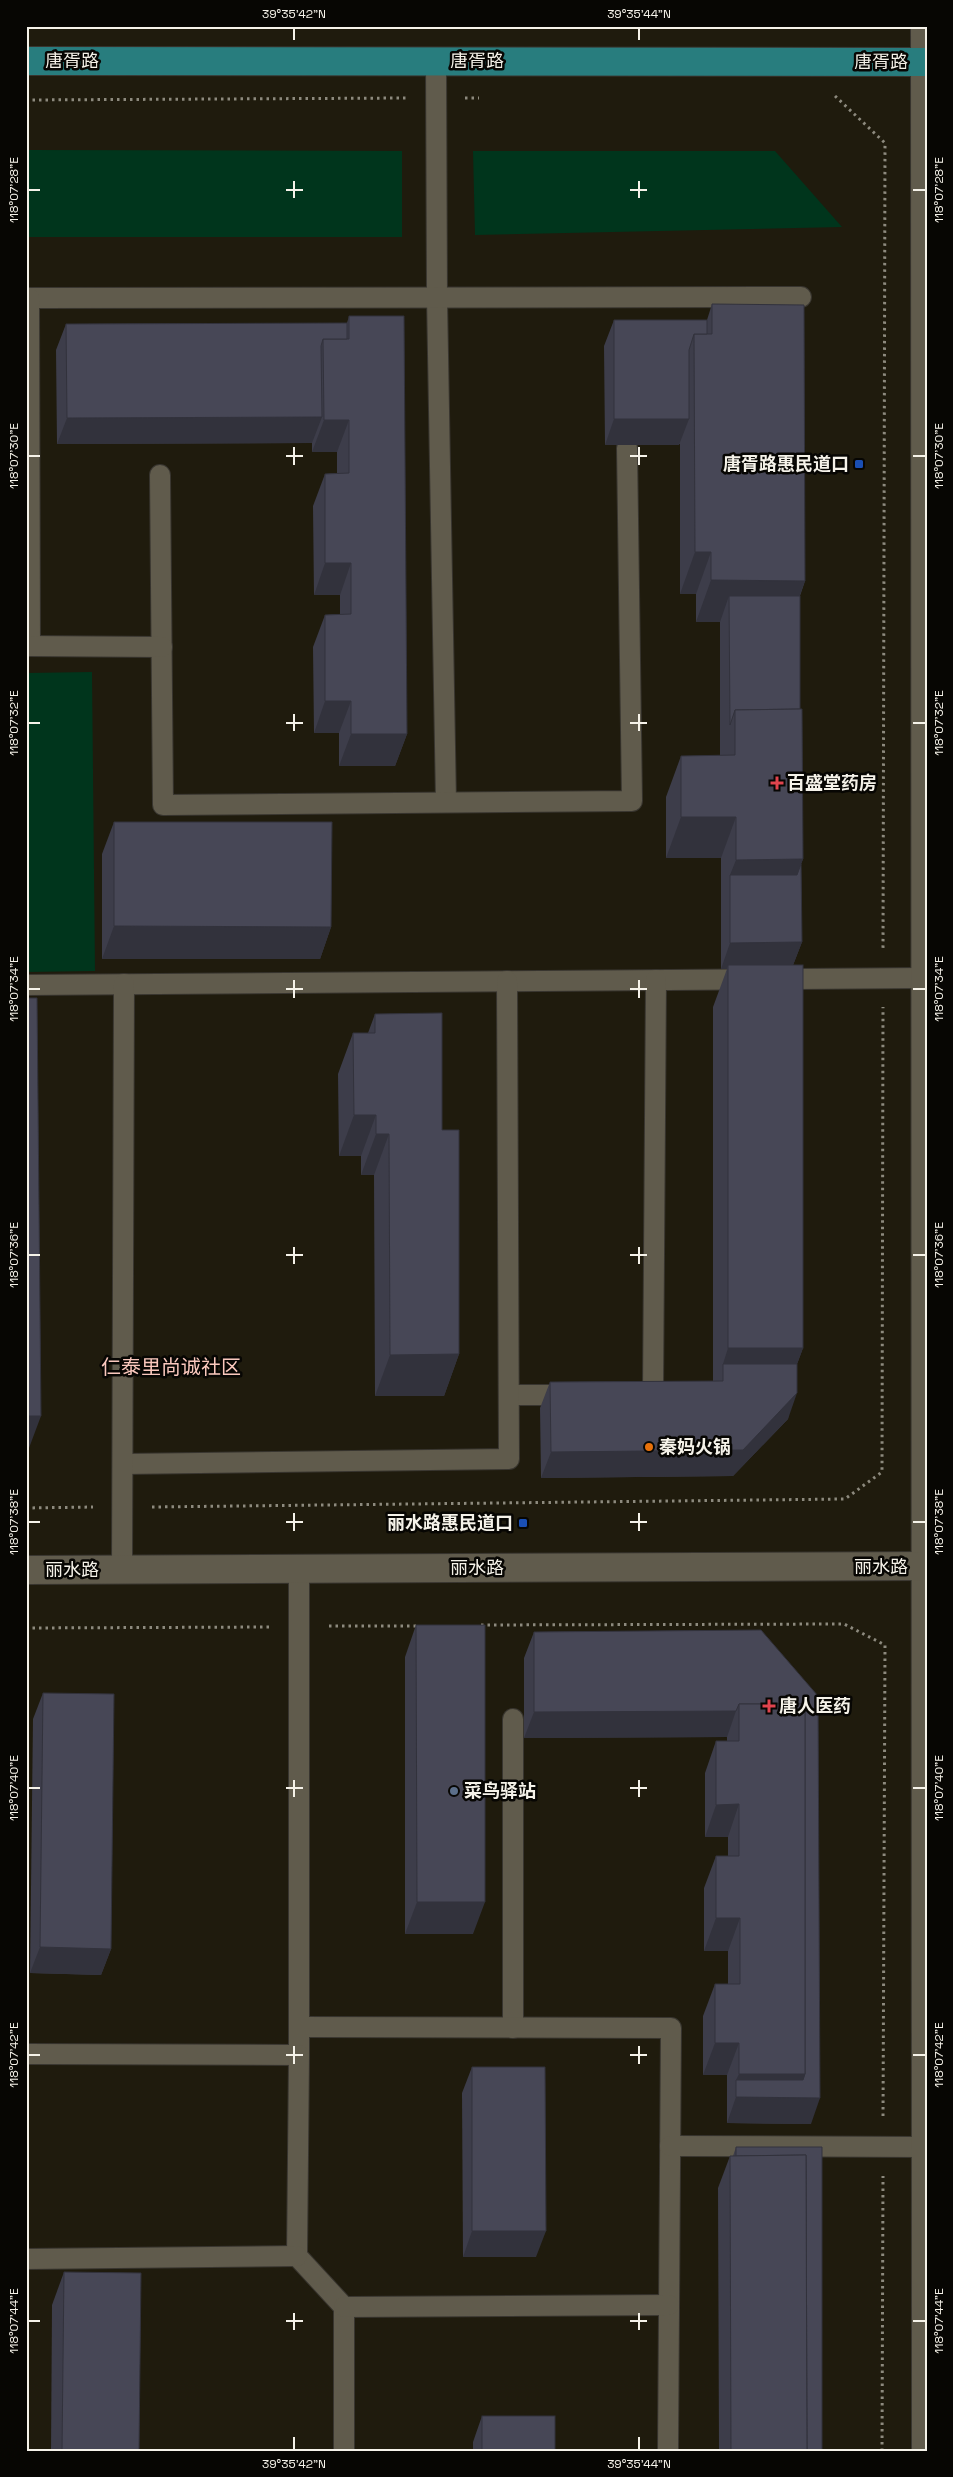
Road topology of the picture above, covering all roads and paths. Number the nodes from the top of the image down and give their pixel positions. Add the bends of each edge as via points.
1 (925, 26) edge
2 (26, 61) edge
3 (436, 61) junction
4 (926, 62) edge
5 (884, 143) dead end
6 (801, 297) dead end
7 (28, 298) edge
8 (437, 298) junction
9 (627, 448) dead end
10 (160, 475) dead end
11 (28, 646) edge
12 (162, 648) junction
13 (446, 802) junction
14 (883, 978) junction
15 (924, 978) junction
16 (656, 980) junction
17 (507, 981) junction
18 (26, 984) edge
19 (124, 984) junction
20 (624, 1394) edge
21 (509, 1395) junction
22 (596, 1395) edge
23 (122, 1464) junction
24 (122, 1507) junction
25 (26, 1508) edge
26 (926, 1566) edge
27 (122, 1569) junction
28 (299, 1569) junction
29 (26, 1570) edge
30 (299, 1626) junction
31 (428, 1626) edge
32 (477, 1626) edge
33 (26, 1628) edge
34 (512, 1719) dead end
35 (299, 2027) junction
36 (512, 2028) junction
37 (26, 2054) edge
38 (299, 2055) junction
39 (670, 2146) junction
40 (883, 2147) junction
41 (925, 2147) junction
42 (297, 2256) junction
43 (26, 2259) edge
44 (669, 2305) junction
45 (344, 2307) junction
46 (344, 2451) edge
47 (668, 2451) edge
48 (882, 2451) edge
49 (926, 2451) edge

1 - 4 main road
2 - 3 main road, 唐胥路
3 - 4 main road, 唐胥路
3 - 8 lane
4 - 15 main road
5 - 14 path
6 - 8 lane
7 - 8 lane
7 - 11 lane
8 - 13 lane
9 - 13 lane via 632,801
10 - 12 lane
11 - 12 lane
12 - 13 lane via 164,805
14 - 15 lane
14 - 16 lane
14 - 24 path via 882,1472 845,1499
15 - 26 main road
16 - 17 lane
16 - 20 lane via 653,1394
17 - 19 lane
17 - 21 lane
18 - 19 lane
19 - 23 lane
21 - 22 lane
21 - 23 lane via 509,1458
23 - 24 lane
24 - 25 path
24 - 27 lane
26 - 28 main road, 丽水路
26 - 41 main road
27 - 28 main road, 丽水路
27 - 29 main road, 丽水路
28 - 30 lane
30 - 31 path
30 - 33 path
30 - 35 lane
32 - 40 path via 844,1624 884,1645
34 - 36 lane
35 - 36 lane
35 - 38 lane
36 - 39 lane via 671,2028
37 - 38 lane
38 - 42 lane
39 - 40 lane
39 - 44 lane
40 - 41 lane
40 - 48 path
41 - 49 main road
42 - 43 lane
42 - 45 lane
44 - 45 lane
44 - 47 lane
45 - 46 lane

